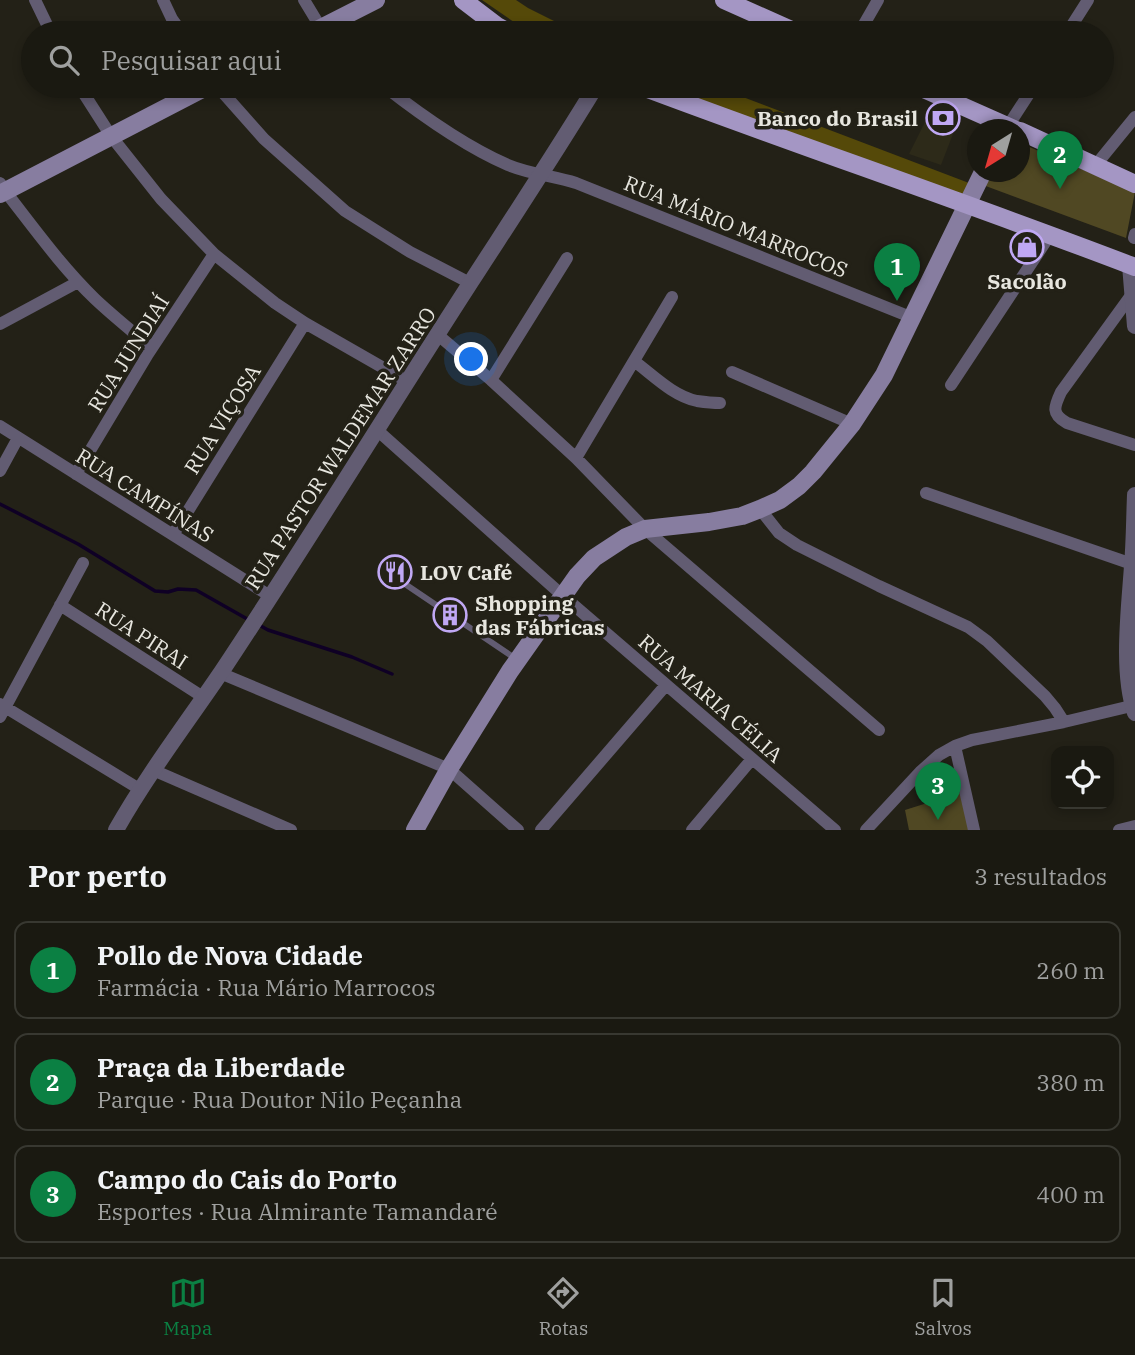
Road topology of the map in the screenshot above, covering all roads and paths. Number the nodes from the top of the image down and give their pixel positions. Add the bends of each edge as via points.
1 (35, 0) edge
2 (163, 0) edge
3 (304, 0) edge
4 (376, 0) edge
5 (463, 0) edge
6 (724, 0) edge
7 (878, 0) edge
8 (1088, 0) edge
9 (45, 21) edge
10 (173, 21) edge
11 (314, 21) edge
12 (339, 21) edge
13 (490, 21) edge
14 (771, 21) edge
15 (866, 21) edge
16 (1075, 21) edge
17 (87, 98) edge
18 (185, 98) edge
19 (228, 98) edge
20 (400, 98) edge
21 (589, 98) edge
22 (672, 98) edge
23 (944, 98) edge
24 (1028, 98) edge
25 (1135, 117) edge
26 (990, 119) edge
27 (1017, 119) edge
28 (111, 136) junction
29 (1030, 137) edge
30 (1095, 166) junction
31 (542, 174) junction
32 (979, 182) edge
33 (1135, 184) edge
34 (2, 189) edge
35 (967, 204) junction
36 (1051, 235) junction
37 (214, 254) junction
38 (567, 258) dead end
39 (1133, 266) edge
40 (78, 282) junction
41 (470, 284) junction
42 (1132, 294) junction
43 (672, 296) dead end
44 (914, 318) junction
45 (305, 323) junction
46 (0, 324) edge
47 (1135, 326) edge
48 (438, 335) junction
49 (152, 348) junction
50 (634, 360) junction
51 (732, 372) dead end
52 (491, 380) junction
53 (408, 382) junction
54 (951, 385) dead end
55 (720, 403) dead end
56 (852, 424) junction
57 (0, 426) edge
58 (377, 430) junction
59 (18, 438) junction
60 (1135, 445) edge
61 (576, 458) junction
62 (0, 471) edge
63 (76, 474) junction
64 (926, 493) dead end
65 (1135, 495) edge
66 (760, 509) junction
67 (645, 529) junction
68 (173, 535) junction
69 (83, 563) dead end
70 (1132, 564) junction
71 (405, 584) dead end
72 (562, 595) junction
73 (270, 596) junction
74 (60, 606) junction
75 (518, 660) junction
76 (220, 673) junction
77 (666, 685) junction
78 (203, 697) junction
79 (1134, 708) edge
80 (2, 709) edge
81 (1063, 722) junction
82 (879, 730) dead end
83 (955, 746) junction
84 (752, 759) junction
85 (449, 769) junction
86 (153, 770) junction
87 (141, 790) junction
88 (1135, 826) edge
89 (116, 830) edge
90 (291, 830) edge
91 (415, 830) edge
92 (519, 830) edge
93 (541, 830) edge
94 (692, 830) edge
95 (835, 830) edge
96 (866, 830) edge
97 (974, 830) edge
98 (1119, 830) edge

1 - 9 street
2 - 10 street
3 - 11 street
4 - 12 main road
5 - 13 main road
6 - 14 main road
7 - 15 street
8 - 16 street
17 - 28 street
18 - 28 main road
19 - 41 street via 264,139 345,211
20 - 31 street, RUA MÁRIO MARROCOS via 482,152
21 - 31 street, RUA PASTOR WALDEMAR ZARRO
22 - 35 main road
23 - 26 main road
24 - 27 street
25 - 30 street
28 - 34 main road
28 - 37 street via 161,199
29 - 30 main road
30 - 33 main road
31 - 41 street, RUA PASTOR WALDEMAR ZARRO
31 - 44 street, RUA MÁRIO MARROCOS via 576,183
32 - 35 main road
34 - 40 street
35 - 36 main road
35 - 44 main road
36 - 39 main road
36 - 54 street
37 - 45 street
37 - 49 street, RUA JUNDIAÍ
38 - 52 street
39 - 42 street
40 - 46 street
40 - 49 street
41 - 48 street, RUA PASTOR WALDEMAR ZARRO
42 - 47 street
42 - 60 street via 1061,391 1055,410 1058,418 1068,423
43 - 50 street
44 - 56 main road
45 - 53 street
45 - 68 street, RUA VIÇOSA
48 - 52 street
48 - 53 street, RUA PASTOR WALDEMAR ZARRO
49 - 63 street, RUA JUNDIAÍ
50 - 55 street via 686,397
50 - 61 street
51 - 56 street
52 - 61 street
53 - 58 street, RUA PASTOR WALDEMAR ZARRO
56 - 66 main road via 799,486
57 - 59 street, RUA CAMPÍNAS
58 - 72 street, RUA MARIA CÉLIA
58 - 73 street, RUA PASTOR WALDEMAR ZARRO
59 - 62 street
59 - 63 street, RUA CAMPÍNAS
61 - 67 street
63 - 68 street, RUA CAMPÍNAS
64 - 70 street
65 - 70 street
66 - 67 main road via 709,522
66 - 81 street via 779,533 797,545 988,640 1045,696
67 - 72 main road via 594,558
67 - 82 street
68 - 73 street, RUA CAMPÍNAS
69 - 74 street
70 - 79 street via 1128,664
71 - 75 lane
72 - 75 main road
72 - 77 street, RUA MARIA CÉLIA
73 - 76 street, RUA PASTOR WALDEMAR ZARRO
74 - 78 street, RUA PIRAI
74 - 80 street
75 - 85 main road
76 - 78 street, RUA PASTOR WALDEMAR ZARRO
76 - 85 street
77 - 84 street, RUA MARIA CÉLIA
77 - 93 street
78 - 86 street, RUA PASTOR WALDEMAR ZARRO
79 - 81 street
80 - 87 street
81 - 83 street
83 - 96 street via 920,772
83 - 97 street
84 - 94 street
84 - 95 street, RUA MARIA CÉLIA
85 - 91 main road
85 - 92 street
86 - 87 street, RUA PASTOR WALDEMAR ZARRO
86 - 90 street
87 - 89 street, RUA PASTOR WALDEMAR ZARRO
88 - 98 street

